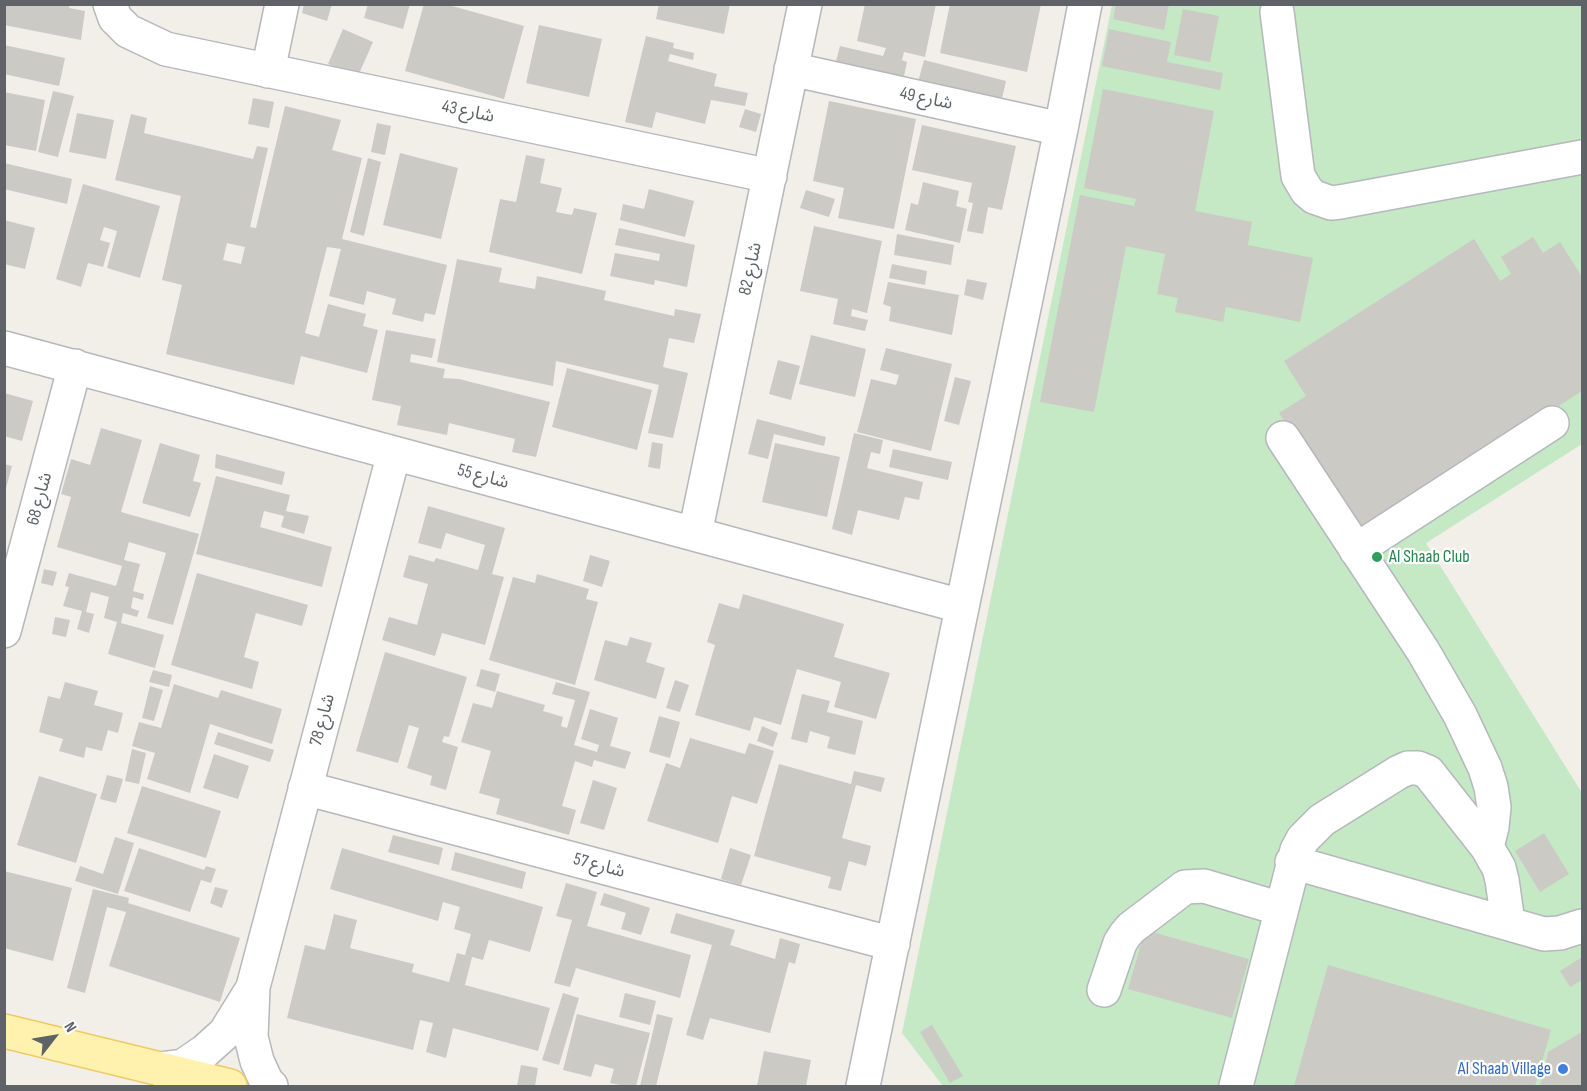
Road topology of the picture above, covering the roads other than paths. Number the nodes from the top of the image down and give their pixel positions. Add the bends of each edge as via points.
1 (89, 4) edge
2 (110, 4) edge
3 (282, 4) edge
4 (805, 4) edge
5 (1085, 4) edge
6 (1277, 12) dead end
7 (166, 49) junction
8 (791, 69) junction
9 (268, 71) junction
10 (1061, 129) junction
11 (1582, 157) edge
12 (770, 176) junction
13 (4, 348) edge
14 (75, 366) junction
15 (1552, 423) dead end
16 (1283, 438) dead end
17 (394, 453) junction
18 (695, 534) junction
19 (1356, 550) junction
20 (961, 606) junction
21 (4, 631) edge
22 (305, 788) junction
23 (1487, 847) junction
24 (1292, 862) junction
25 (1281, 909) junction
26 (1508, 922) junction
27 (1582, 926) edge
28 (893, 944) junction
29 (253, 987) junction
30 (1104, 990) dead end
31 (4, 1031) edge
32 (160, 1069) junction
33 (230, 1086) edge
34 (271, 1086) edge
35 (863, 1086) edge
36 (1236, 1086) edge

1 - 7 street, شارع 43 via 94,28 111,44 143,51
2 - 7 street, شارع 43 via 115,18 128,31
3 - 9 street
4 - 8 street, شارع 82
5 - 10 street
6 - 11 street via 1298,176 1314,197 1340,202
7 - 9 street, شارع 43
8 - 10 street, شارع 49
8 - 12 street, شارع 82
9 - 12 street, شارع 43
10 - 20 street
12 - 18 street, شارع 82
13 - 14 street, شارع 55
14 - 17 street, شارع 55
14 - 21 street, شارع 68
15 - 19 street
16 - 19 street
17 - 18 street, شارع 55
17 - 22 street, شارع 78
18 - 20 street, شارع 55
19 - 23 street via 1437,674 1485,768 1494,807
20 - 28 street
22 - 28 street, شارع 57
22 - 29 street, شارع 78
23 - 24 street via 1435,778 1418,768 1408,768 1322,820 1303,839
23 - 26 street via 1499,868
24 - 25 street
24 - 26 street
25 - 30 street via 1204,886 1185,887 1125,935
25 - 36 street
26 - 27 street via 1544,934
28 - 35 street
29 - 32 street, شارع 78 via 225,1033 205,1051 183,1066
29 - 34 street, شارع 78 via 251,1036 257,1061
31 - 32 main road
32 - 33 main road

